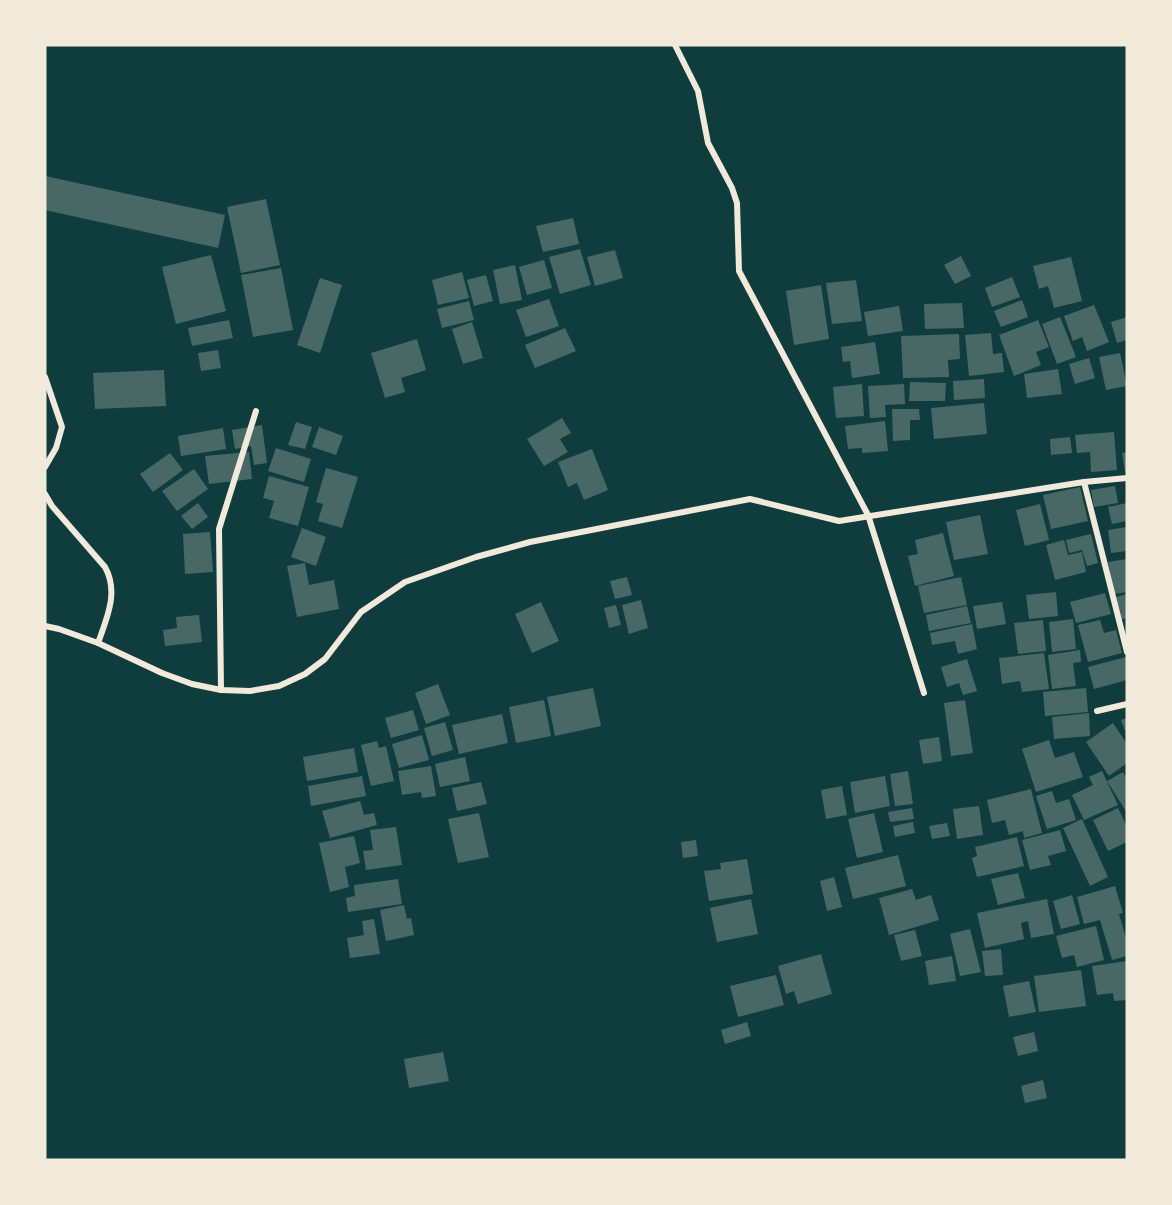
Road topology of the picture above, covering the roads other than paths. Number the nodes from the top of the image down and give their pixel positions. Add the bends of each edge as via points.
1 (675, 45) edge
2 (45, 377) edge
3 (256, 411) dead end
4 (45, 467) edge
5 (1127, 478) edge
6 (1084, 482) junction
7 (45, 494) edge
8 (868, 515) junction
9 (45, 627) edge
10 (98, 643) junction
11 (1127, 652) edge
12 (221, 690) junction
13 (924, 693) dead end
14 (1127, 704) edge
15 (1097, 711) dead end

1 - 8 street via 698,91 708,143 737,204 739,271
2 - 4 street via 62,427
3 - 12 street via 219,529
5 - 6 street
6 - 8 street
6 - 11 street
7 - 10 street via 110,575 113,587
8 - 12 street via 839,521 750,499 530,542 405,582 361,612 325,659 305,674 269,688
8 - 13 street
9 - 10 street
10 - 12 street via 162,673
14 - 15 street

